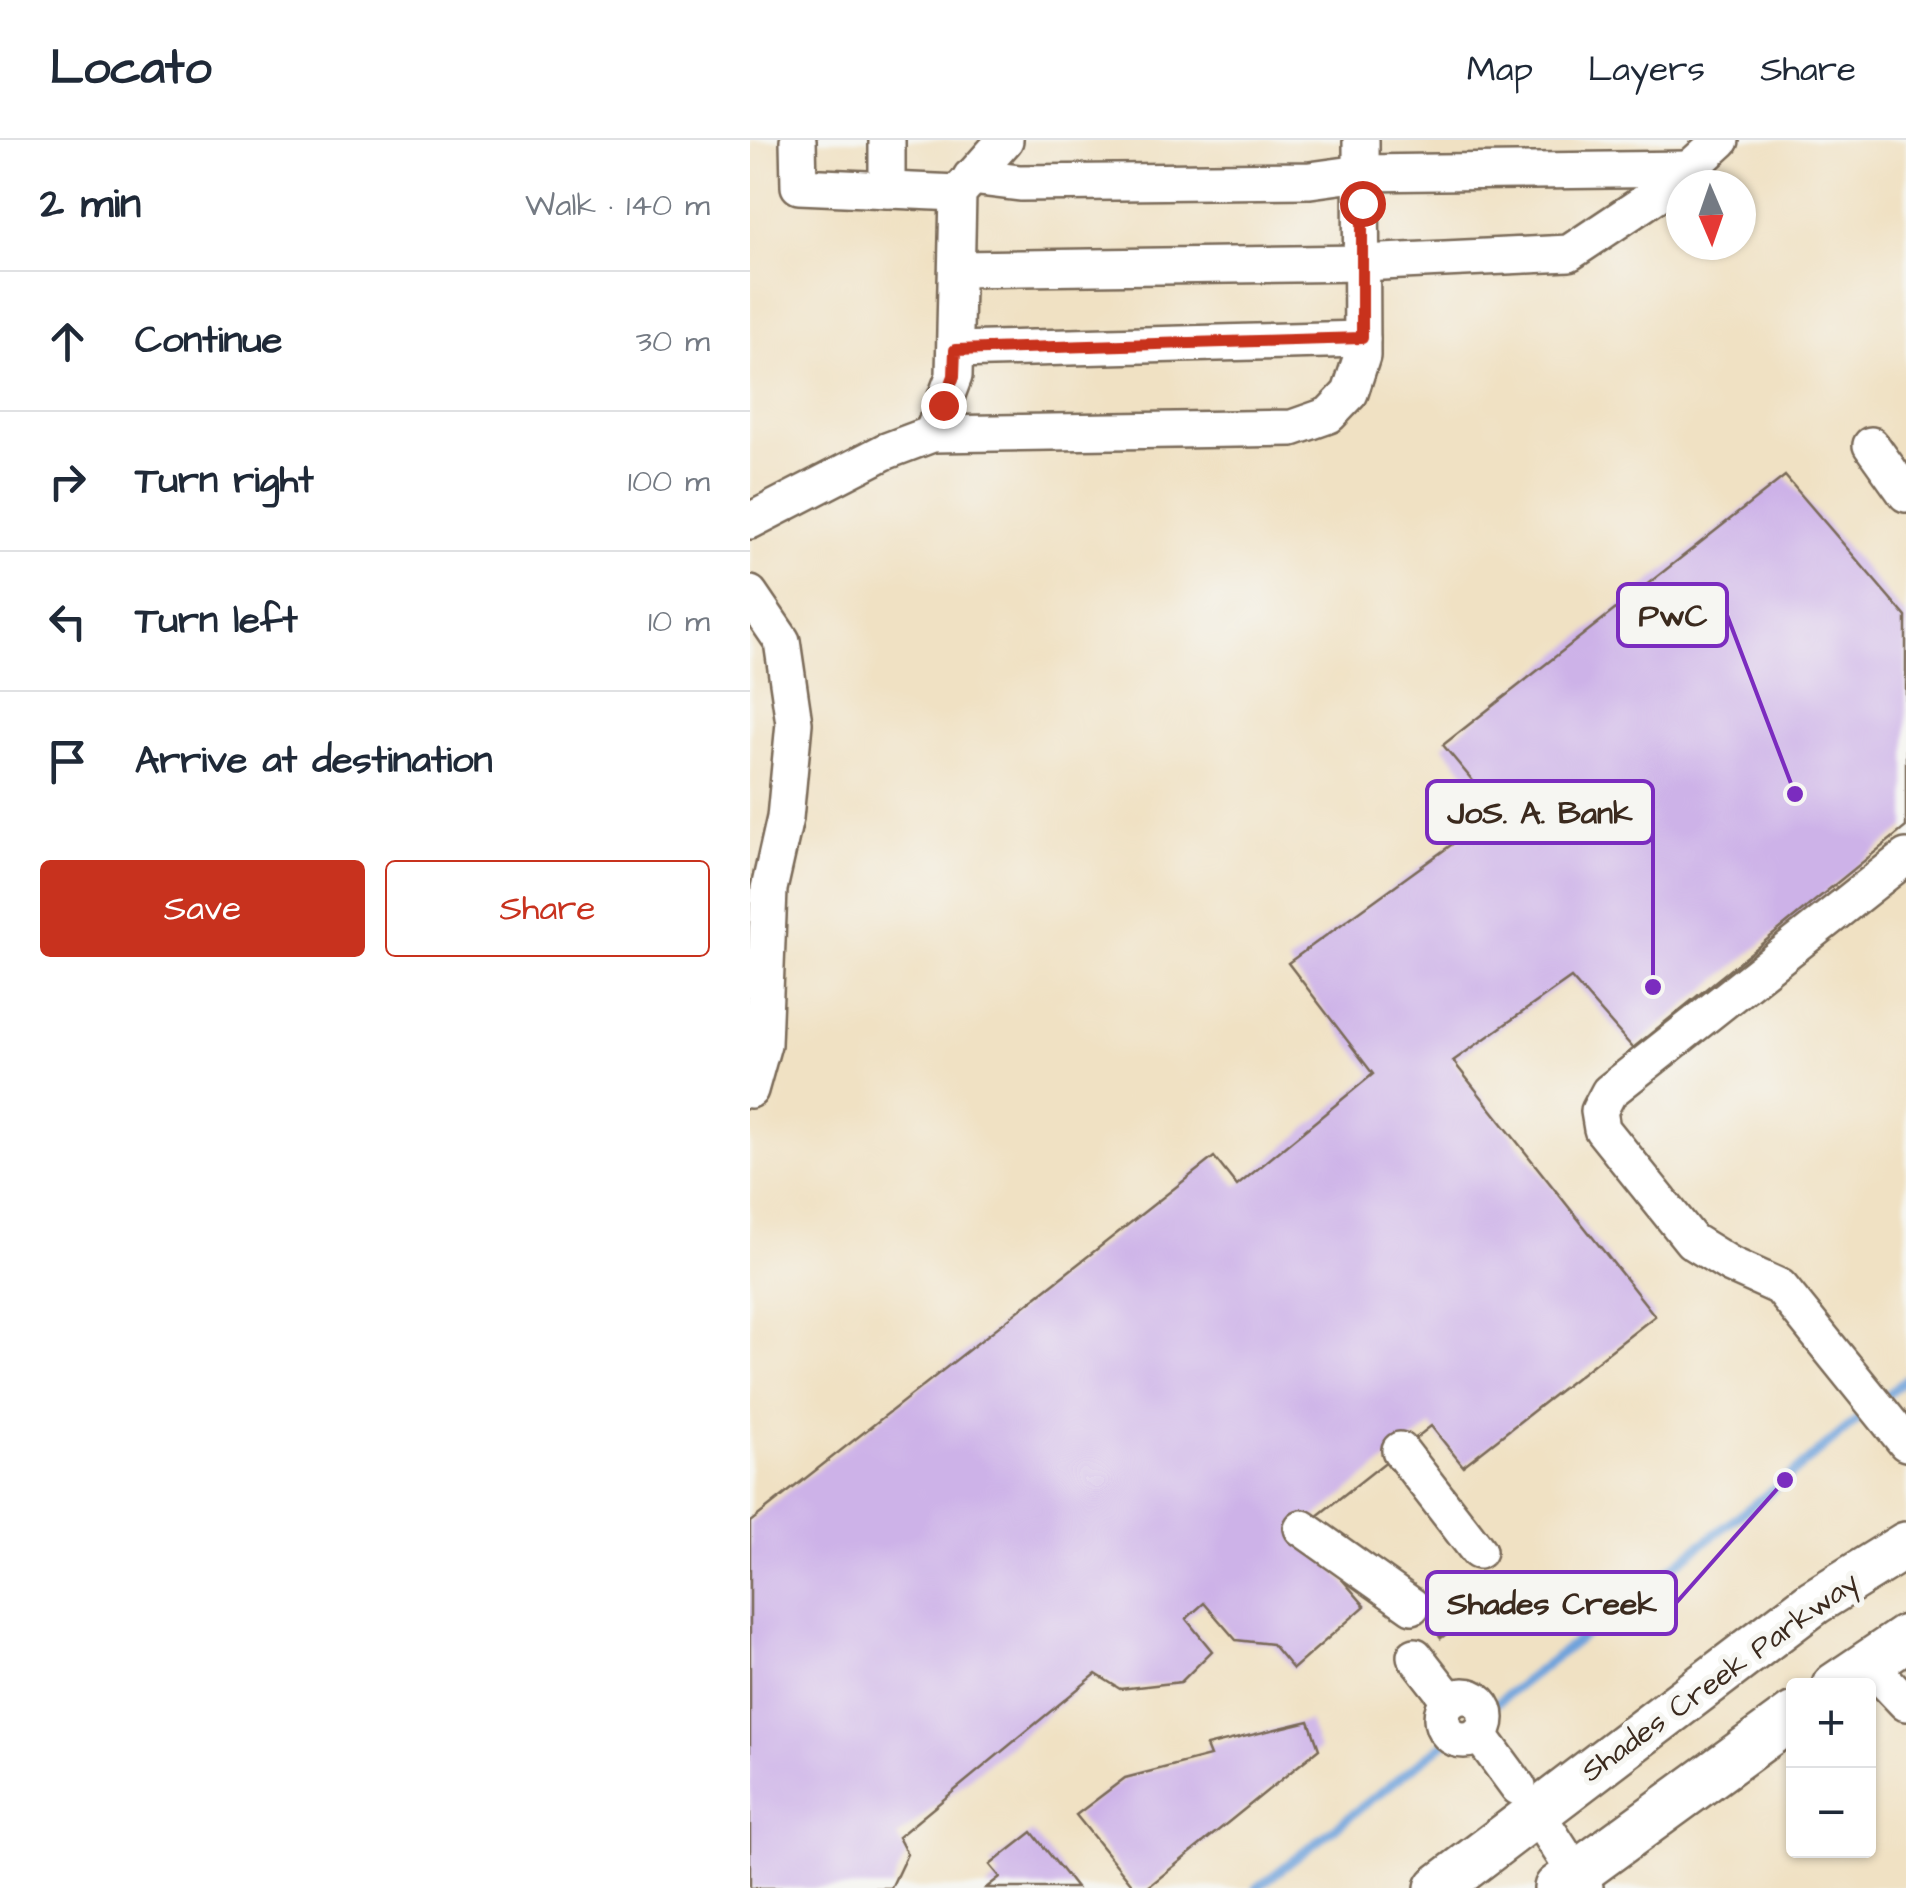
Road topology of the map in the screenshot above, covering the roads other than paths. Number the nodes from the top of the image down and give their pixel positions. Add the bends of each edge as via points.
1 (798, 140) edge
2 (887, 140) edge
3 (1720, 140) edge
4 (1362, 157) edge
5 (981, 163) edge
6 (1690, 168) junction
7 (888, 190) junction
8 (1362, 262) junction
9 (957, 269) junction
10 (1362, 338) junction
11 (955, 350) junction
12 (932, 434) junction
13 (1872, 445) dead end
14 (1906, 494) edge
15 (750, 521) edge
16 (750, 594) edge
17 (1906, 856) edge
18 (750, 1090) edge
19 (1906, 1443) edge
20 (1400, 1450) dead end
21 (1302, 1528) dead end
22 (1906, 1544) edge
23 (1478, 1551) dead end
24 (1428, 1607) road end
25 (1906, 1638) edge
26 (1415, 1656) road end
27 (1851, 1674) edge
28 (1906, 1703) edge
29 (1786, 1721) edge
30 (1519, 1790) junction
31 (1572, 1883) edge
32 (1438, 1888) edge

1 - 7 street via 799,186
2 - 7 street
3 - 6 street
4 - 5 street via 1310,180 1020,184
4 - 6 street
4 - 8 street
5 - 7 street
5 - 9 street
6 - 8 street via 1569,253
8 - 9 street
8 - 10 street
9 - 11 street
10 - 11 street
10 - 12 street via 1350,392 1329,415 1292,428
11 - 12 street via 954,376
12 - 15 street
13 - 14 street
16 - 18 street via 782,641 794,723 785,818 769,890 763,1044
17 - 19 street via 1609,1092 1599,1110 1602,1130 1692,1241 1780,1286
20 - 23 street
21 - 24 street
22 - 30 main road, Shades Creek Parkway
25 - 27 main road
26 - 30 street via 1450,1700 1466,1696 1484,1708 1479,1734
27 - 28 street
29 - 31 main road
30 - 31 street
30 - 32 main road, Shades Creek Parkway

